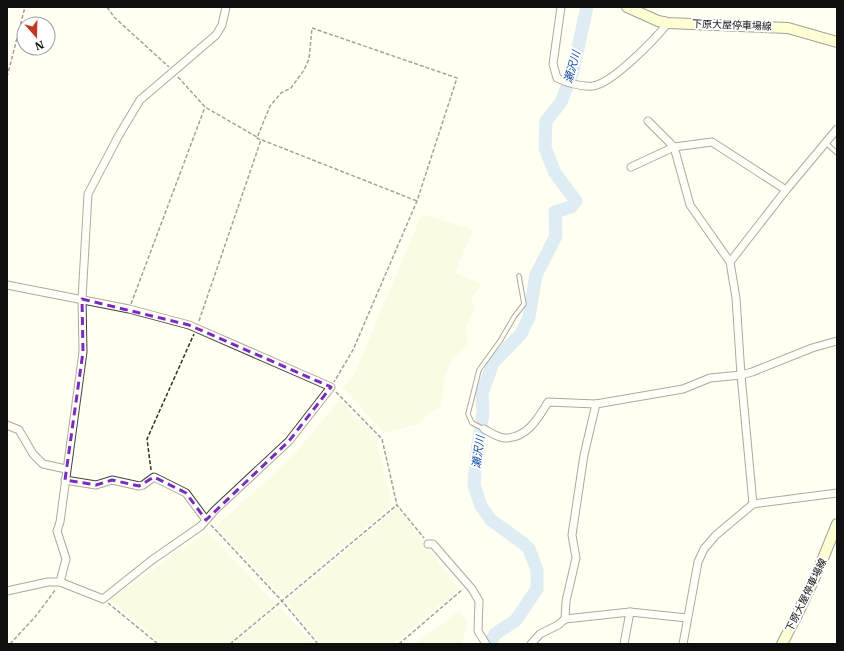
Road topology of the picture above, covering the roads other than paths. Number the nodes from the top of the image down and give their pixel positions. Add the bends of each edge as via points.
1 (226, 7) edge
2 (561, 7) edge
3 (627, 7) edge
4 (668, 23) junction
5 (837, 42) edge
6 (648, 121) dead end
7 (837, 129) edge
8 (825, 143) junction
9 (674, 148) junction
10 (837, 153) edge
11 (632, 167) dead end
12 (786, 190) junction
13 (730, 262) junction
14 (519, 276) dead end
15 (7, 286) edge
16 (82, 299) junction
17 (837, 341) edge
18 (741, 375) junction
19 (596, 404) junction
20 (7, 425) edge
21 (484, 429) joint
22 (66, 470) junction
23 (65, 480) junction
24 (837, 493) edge
25 (753, 504) junction
26 (206, 520) junction
27 (837, 524) edge
28 (428, 544) road end
29 (60, 582) junction
30 (7, 591) edge
31 (630, 612) junction
32 (687, 618) junction
33 (565, 619) junction
34 (485, 643) edge
35 (530, 644) edge
36 (624, 644) edge
37 (682, 644) edge
38 (782, 644) edge

1 - 16 street via 222,25 216,35 140,100 88,194
2 - 4 street via 553,64 557,78 575,85 593,86 605,82 656,38
3 - 4 main road, 下原大屋停車場線
4 - 5 main road, 下原大屋停車場線 via 788,28
6 - 9 street
7 - 8 street
8 - 10 lane
8 - 12 street
9 - 11 street
9 - 12 street via 712,142
9 - 13 street via 690,205
12 - 13 street
13 - 18 street via 736,298
14 - 21 lane via 524,304 479,370 473,392 468,414 472,423
15 - 16 street
16 - 22 street via 84,352
16 - 26 street via 189,325 331,387 289,441
17 - 18 street
18 - 19 street via 710,378 683,389
18 - 25 street
19 - 21 street via 548,402 535,423 520,435 504,438
19 - 33 street via 584,455 572,535 576,558 566,601
20 - 22 street via 19,430 33,454 43,464
22 - 23 street
23 - 26 street via 96,485 112,480 139,486 154,477 186,493
23 - 29 street via 57,531 66,559
24 - 25 street
25 - 32 street via 716,535 704,549 698,562
26 - 29 street via 103,599
27 - 38 main road, 下原大屋停車場線 via 798,615
28 - 34 street via 433,544 472,589 479,601 478,631
29 - 30 street via 48,582
31 - 32 street
31 - 33 street
31 - 36 street
32 - 37 street
33 - 35 street via 540,634

